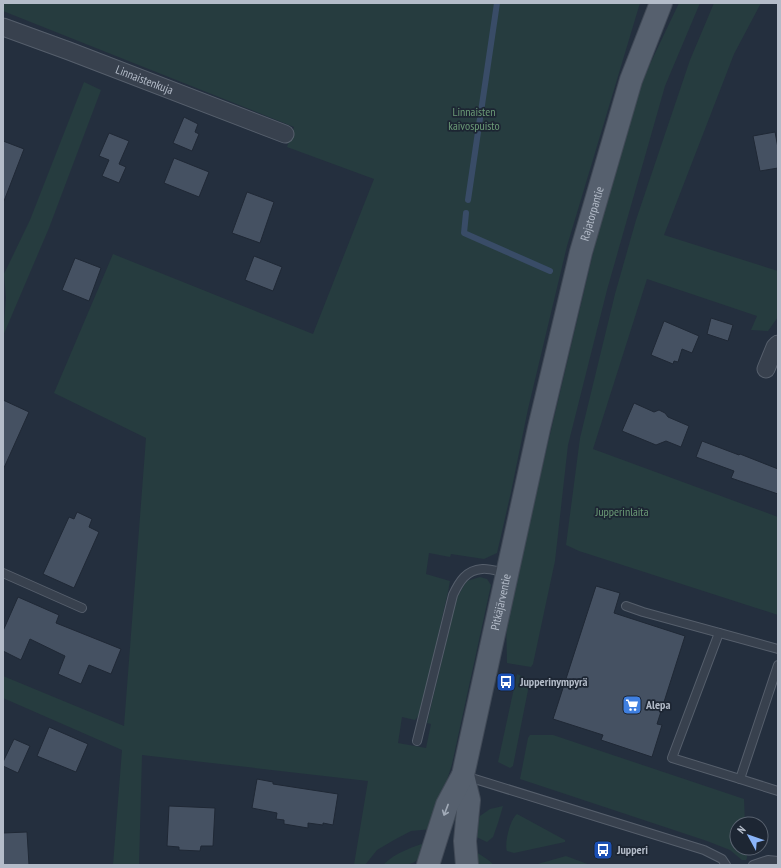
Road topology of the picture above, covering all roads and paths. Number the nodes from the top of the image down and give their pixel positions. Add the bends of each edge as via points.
1 (661, 3) edge
2 (3, 28) edge
3 (285, 134) dead end
4 (778, 344) edge
5 (766, 369) dead end
6 (539, 428) joint
7 (3, 573) edge
8 (508, 573) junction
9 (626, 606) dead end
10 (82, 608) dead end
11 (719, 633) junction
12 (778, 650) edge
13 (778, 665) edge
14 (417, 741) dead end
15 (464, 775) junction
16 (740, 779) junction
17 (778, 791) edge
18 (778, 861) edge
19 (428, 865) edge
20 (467, 865) edge
21 (726, 865) edge
22 (753, 865) edge

1 - 6 main road, Rajatorpantie via 631,80 581,252
2 - 3 street, Linnaistenkuja
4 - 5 street
6 - 8 main road, Pitkäjärventie
7 - 10 lane
8 - 14 lane via 482,569 470,572 459,582 453,595
8 - 15 main road, Pitkäjärventie
9 - 11 lane
11 - 12 lane
11 - 16 lane via 672,758
13 - 16 lane
15 -> 19 main road, Pitkäjärventie via 448,805
15 - 20 main road, Pitkäjärventie via 469,800 465,841
15 - 21 lane via 704,850 722,859
16 - 17 lane
18 - 22 lane via 768,860

